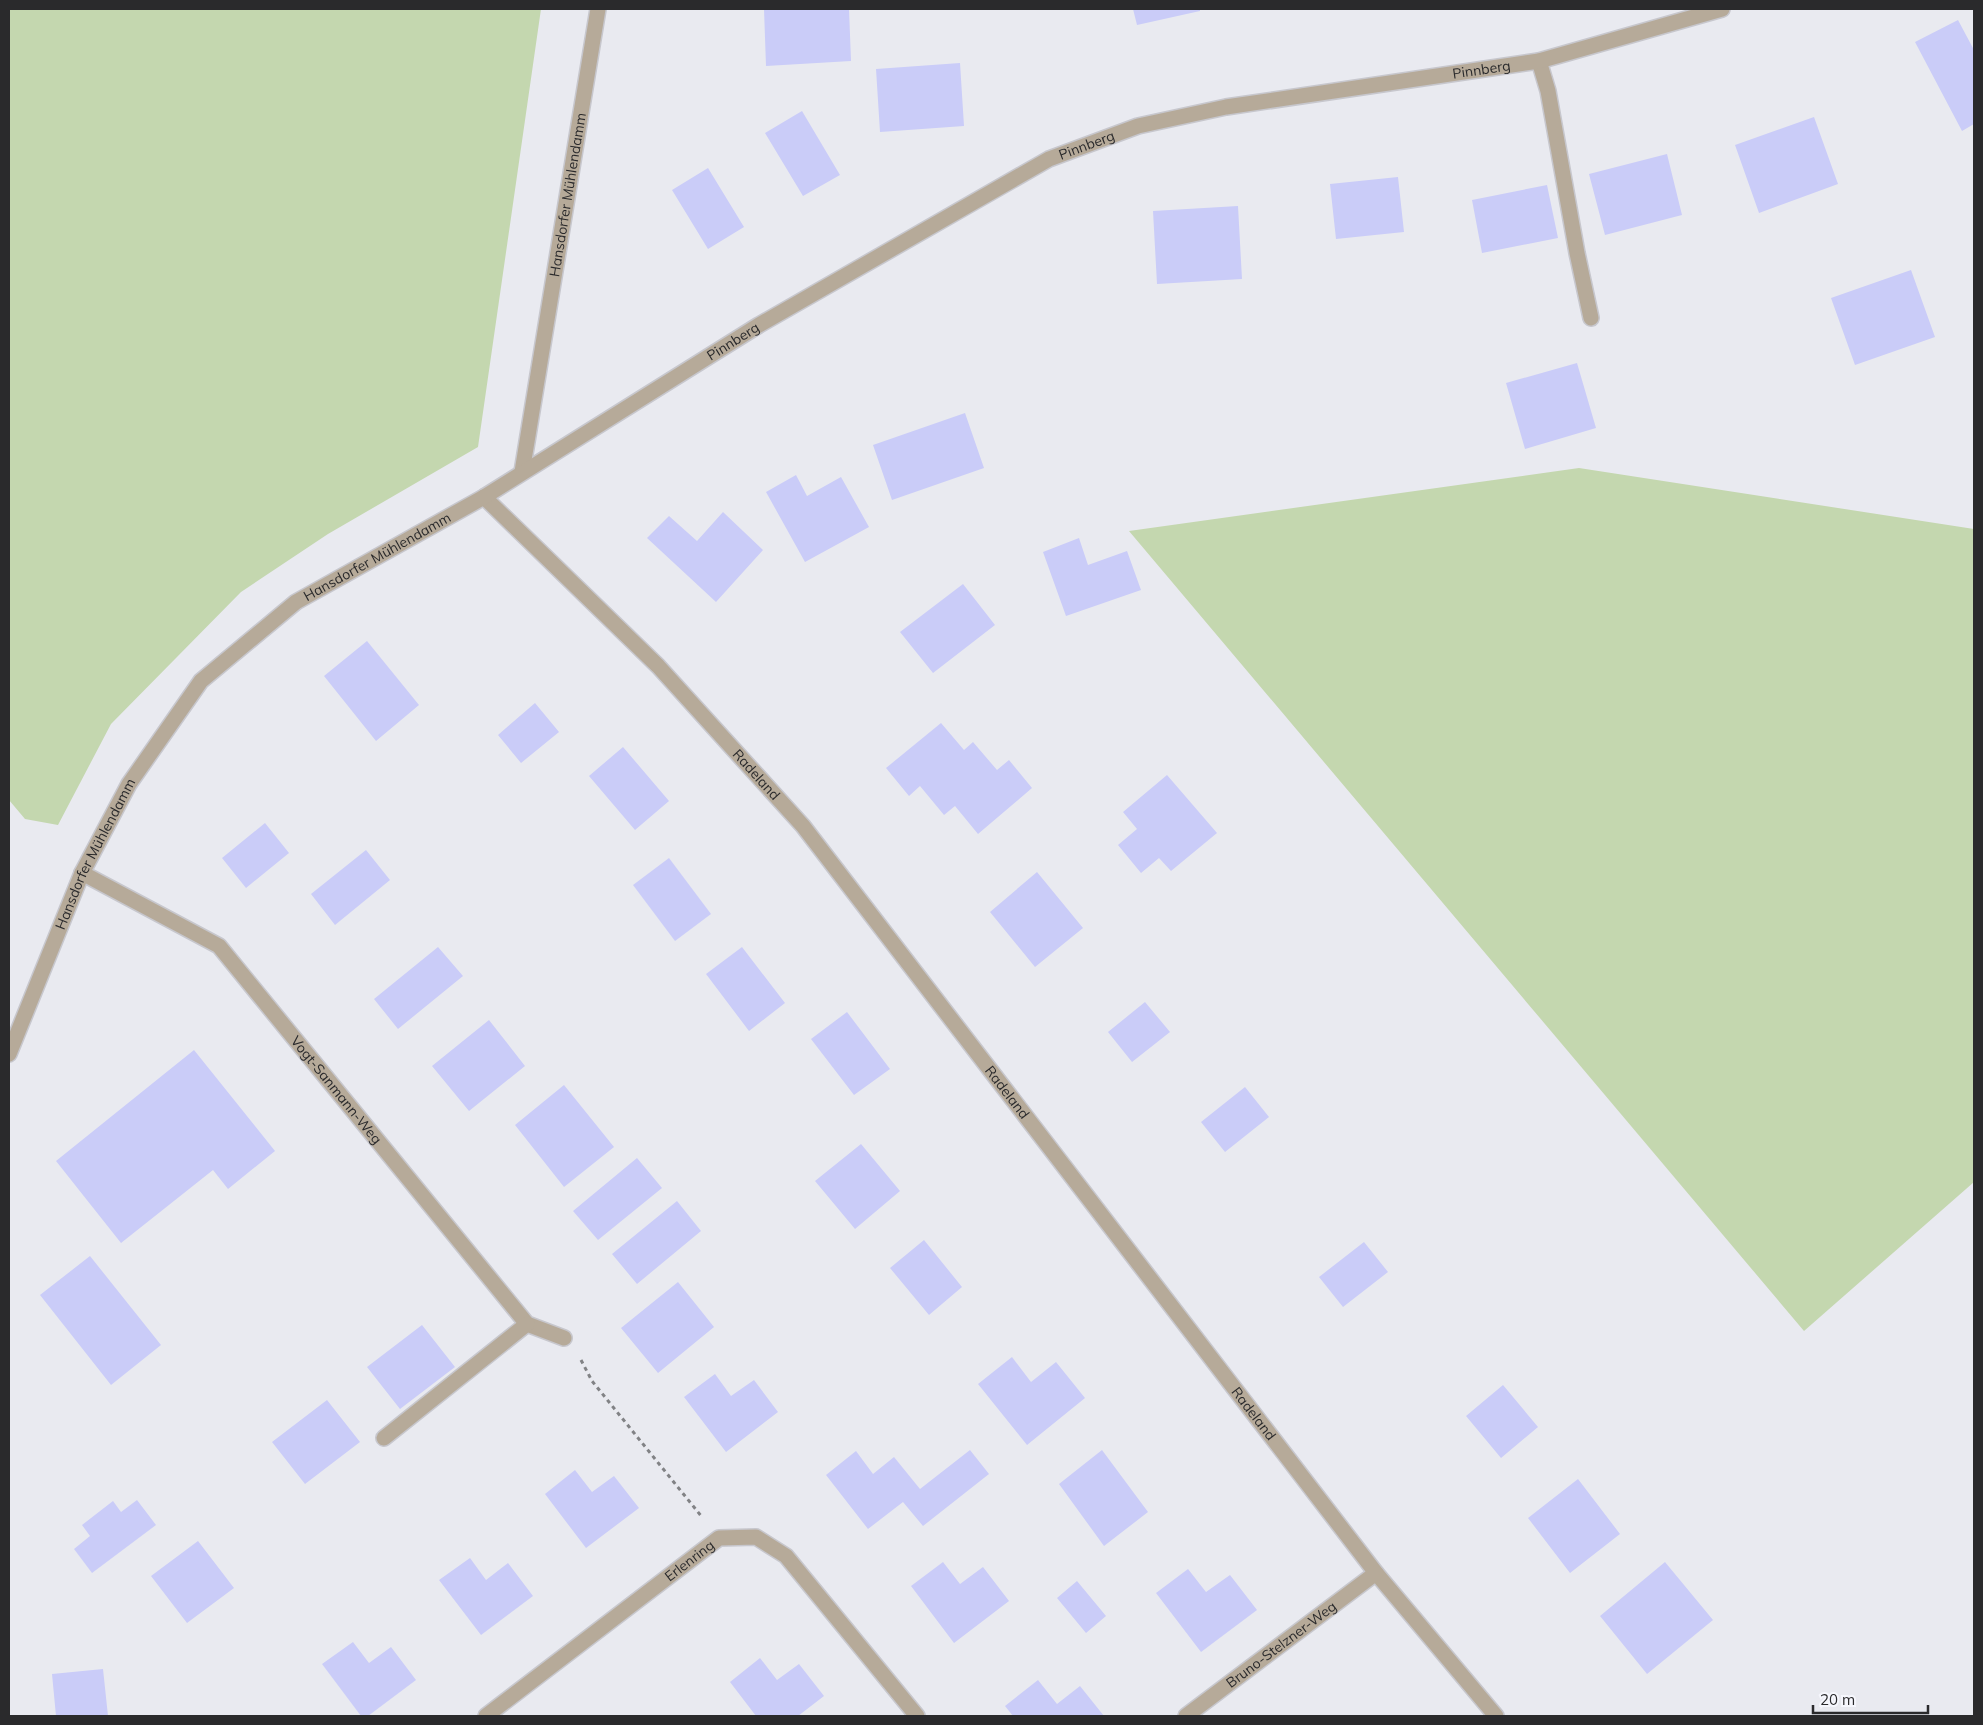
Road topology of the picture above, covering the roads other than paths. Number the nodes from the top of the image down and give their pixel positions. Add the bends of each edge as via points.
1 (598, 9) edge
2 (1722, 9) edge
3 (1539, 61) junction
4 (1591, 318) dead end
5 (522, 472) junction
6 (484, 497) junction
7 (82, 873) junction
8 (9, 1054) edge
9 (527, 1324) junction
10 (564, 1338) road end
11 (384, 1438) dead end
12 (1376, 1574) junction
13 (486, 1716) edge
14 (917, 1716) edge
15 (1186, 1716) edge
16 (1496, 1716) edge

1 - 5 street, Hansdorfer Mühlendamm
2 - 3 street, Pinnberg
3 - 4 street via 1548,91
3 - 5 street, Pinnberg via 1226,107 1138,126 1049,159 759,324
5 - 6 street, Hansdorfer Mühlendamm
6 - 7 street, Hansdorfer Mühlendamm via 296,602 201,681 129,784
6 - 12 street, Radeland via 658,666 803,826
7 - 8 street, Hansdorfer Mühlendamm
7 - 9 street, Vogt-Sanmann-Weg via 219,946
9 - 10 street
9 - 11 street
12 - 15 street, Bruno-Stelzner-Weg
12 - 16 street, Radeland
13 - 14 street, Erlenring via 719,1538 756,1537 786,1556

